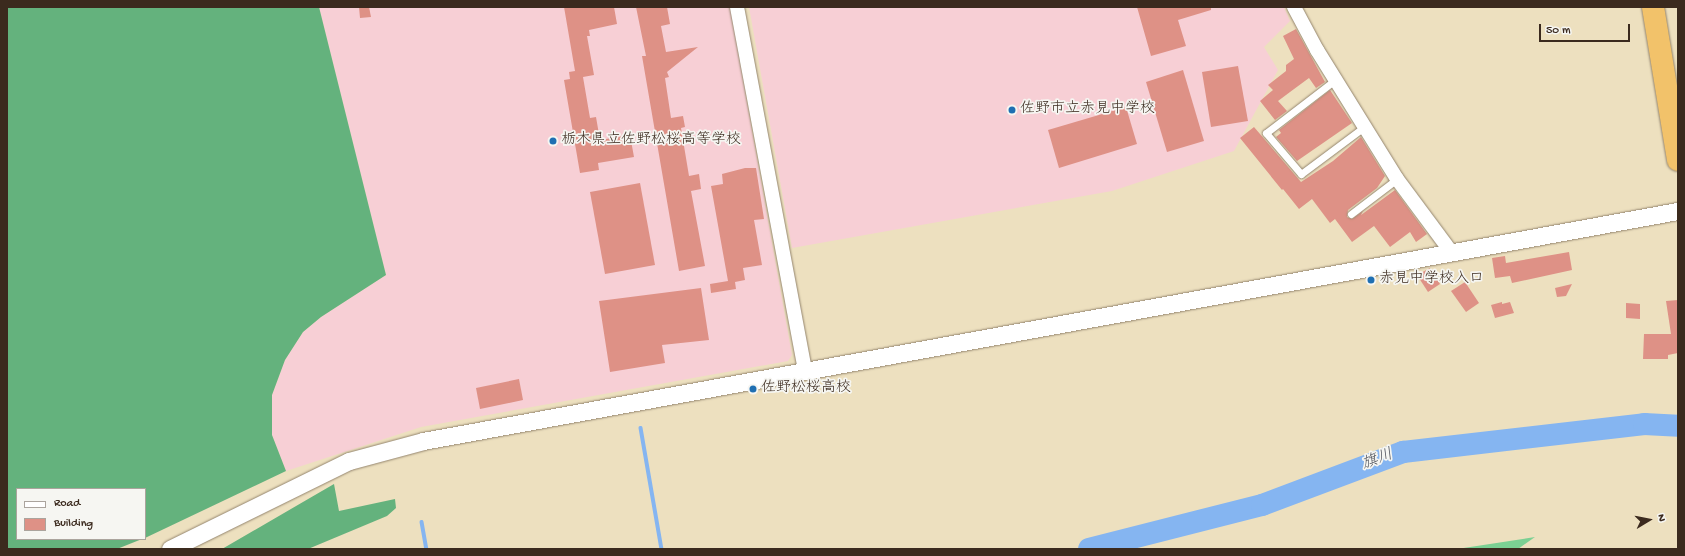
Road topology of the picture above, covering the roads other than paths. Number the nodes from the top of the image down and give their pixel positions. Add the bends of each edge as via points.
1 (737, 7) edge
2 (1294, 7) edge
3 (1653, 7) edge
4 (1335, 80) junction
5 (1364, 126) junction
6 (1678, 160) edge
7 (1397, 179) junction
8 (1678, 212) edge
9 (1351, 214) dead end
10 (1452, 253) junction
11 (805, 371) junction
12 (170, 549) edge

1 - 11 street
2 - 4 street
3 - 6 highway
4 - 5 street
4 - 5 lane via 1266,133 1301,174
5 - 7 street
7 - 9 lane
7 - 10 street
8 - 10 street
10 - 11 street
11 - 12 street via 571,412 384,450 312,477

